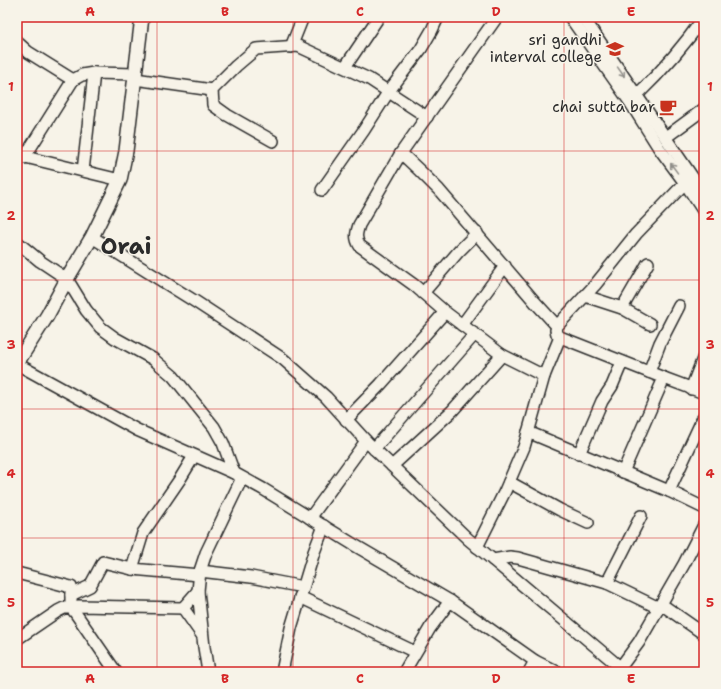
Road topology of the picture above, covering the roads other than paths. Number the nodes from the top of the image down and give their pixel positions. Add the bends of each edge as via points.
1 (142, 17) edge
2 (303, 17) edge
3 (376, 17) edge
4 (438, 17) edge
5 (497, 17) edge
6 (570, 17) edge
7 (583, 17) edge
8 (704, 17) edge
9 (17, 42) edge
10 (291, 47) junction
11 (345, 67) junction
12 (94, 73) junction
13 (135, 77) junction
14 (73, 80) junction
15 (212, 90) junction
16 (389, 92) junction
17 (637, 95) junction
18 (704, 109) edge
19 (427, 116) junction
20 (666, 137) junction
21 (273, 140) dead end
22 (401, 153) junction
23 (21, 157) edge
24 (83, 171) junction
25 (120, 180) junction
26 (685, 183) junction
27 (322, 190) dead end
28 (704, 194) edge
29 (704, 212) edge
30 (477, 233) junction
31 (92, 237) junction
32 (17, 242) edge
33 (648, 263) dead end
34 (505, 266) junction
35 (67, 279) junction
36 (423, 293) junction
37 (585, 296) junction
38 (679, 306) dead end
39 (622, 308) junction
40 (445, 312) junction
41 (650, 324) dead end
42 (462, 325) junction
43 (557, 326) junction
44 (475, 334) junction
45 (560, 337) junction
46 (502, 355) junction
47 (704, 356) edge
48 (622, 362) junction
49 (17, 364) edge
50 (649, 372) junction
51 (544, 376) junction
52 (664, 378) junction
53 (691, 389) junction
54 (704, 393) edge
55 (704, 416) edge
56 (346, 420) junction
57 (528, 432) junction
58 (370, 445) junction
59 (579, 454) junction
60 (194, 456) junction
61 (392, 466) junction
62 (623, 472) junction
63 (238, 475) junction
64 (509, 482) junction
65 (669, 491) junction
66 (704, 508) edge
67 (641, 516) dead end
68 (310, 518) junction
69 (588, 523) dead end
70 (704, 525) edge
71 (324, 526) junction
72 (477, 547) junction
73 (493, 560) junction
74 (132, 569) junction
75 (17, 573) edge
76 (199, 573) junction
77 (607, 583) junction
78 (198, 591) junction
79 (302, 592) junction
80 (71, 596) junction
81 (450, 601) junction
82 (660, 606) junction
83 (183, 608) junction
84 (72, 610) junction
85 (704, 633) edge
86 (202, 635) junction
87 (17, 638) edge
88 (415, 652) junction
89 (535, 661) junction
90 (619, 670) edge
91 (116, 672) edge
92 (208, 672) edge
93 (282, 672) edge
94 (404, 672) edge
95 (529, 672) edge
96 (557, 672) edge

1 - 13 street
2 - 10 street
3 - 11 street via 378,18
4 - 16 street via 421,49
5 - 19 street
26 -> 6 street
7 -> 17 street
8 - 17 street via 670,61
9 - 14 street via 28,52
10 - 11 street via 298,46
10 - 15 street via 256,49
11 - 16 street
12 - 13 street
12 - 14 street
12 - 24 street
13 - 15 street
13 - 25 street
14 - 23 street
15 - 21 street via 213,105
16 - 19 street
16 - 27 street
17 - 20 street
18 - 20 street
19 - 22 street
20 - 28 street
22 - 30 street via 439,190
22 - 36 street via 359,225 356,239 360,246
23 - 24 street
24 - 25 street
25 - 31 street
26 - 29 street
26 - 37 street via 636,234
30 - 34 street
30 - 36 street
31 - 35 street
31 - 56 street via 283,359 326,397
32 - 35 street
33 - 39 street
34 - 42 street
34 - 43 street
35 - 49 street
35 - 63 street via 100,327 153,359 173,376 214,427
36 - 40 street
37 - 39 street
37 - 43 street
38 - 50 street
39 - 41 street
40 - 42 street
40 - 56 street
42 - 44 street
43 - 45 street via 557,334
44 - 46 street
44 - 58 street
45 - 48 street
45 - 51 street
46 - 51 street
46 - 61 street via 452,411
47 - 53 street
48 - 50 street
48 - 59 street
49 - 60 street via 137,430
50 - 52 street
51 - 57 street
52 - 53 street
52 - 62 street
53 - 54 street
55 - 65 street
56 - 58 street
57 - 59 street
57 - 64 street
58 - 61 street
58 - 68 street
59 - 62 street
60 - 63 street
60 - 74 street via 143,533
61 - 72 street
62 - 65 street
63 - 68 street
63 - 76 street
64 - 69 street
64 - 72 street
65 - 66 street
67 - 77 street
68 - 71 street
70 - 82 street
71 - 79 street
71 - 81 street
72 - 73 street
73 - 77 street via 518,558
73 - 90 street
74 - 76 street
74 - 80 street via 103,562 90,586
75 - 80 street via 71,587
76 - 78 street
76 - 79 street via 251,577
77 - 82 street
78 - 83 street
78 - 86 street
79 - 88 street
79 - 93 street
80 - 84 street
81 - 88 street
81 - 89 street
82 - 85 street
82 - 90 street
83 - 84 street via 78,606
83 - 86 street
84 - 87 street via 64,608 58,611
84 - 91 street
86 - 92 street
88 - 94 street
89 - 95 street
89 - 96 street

